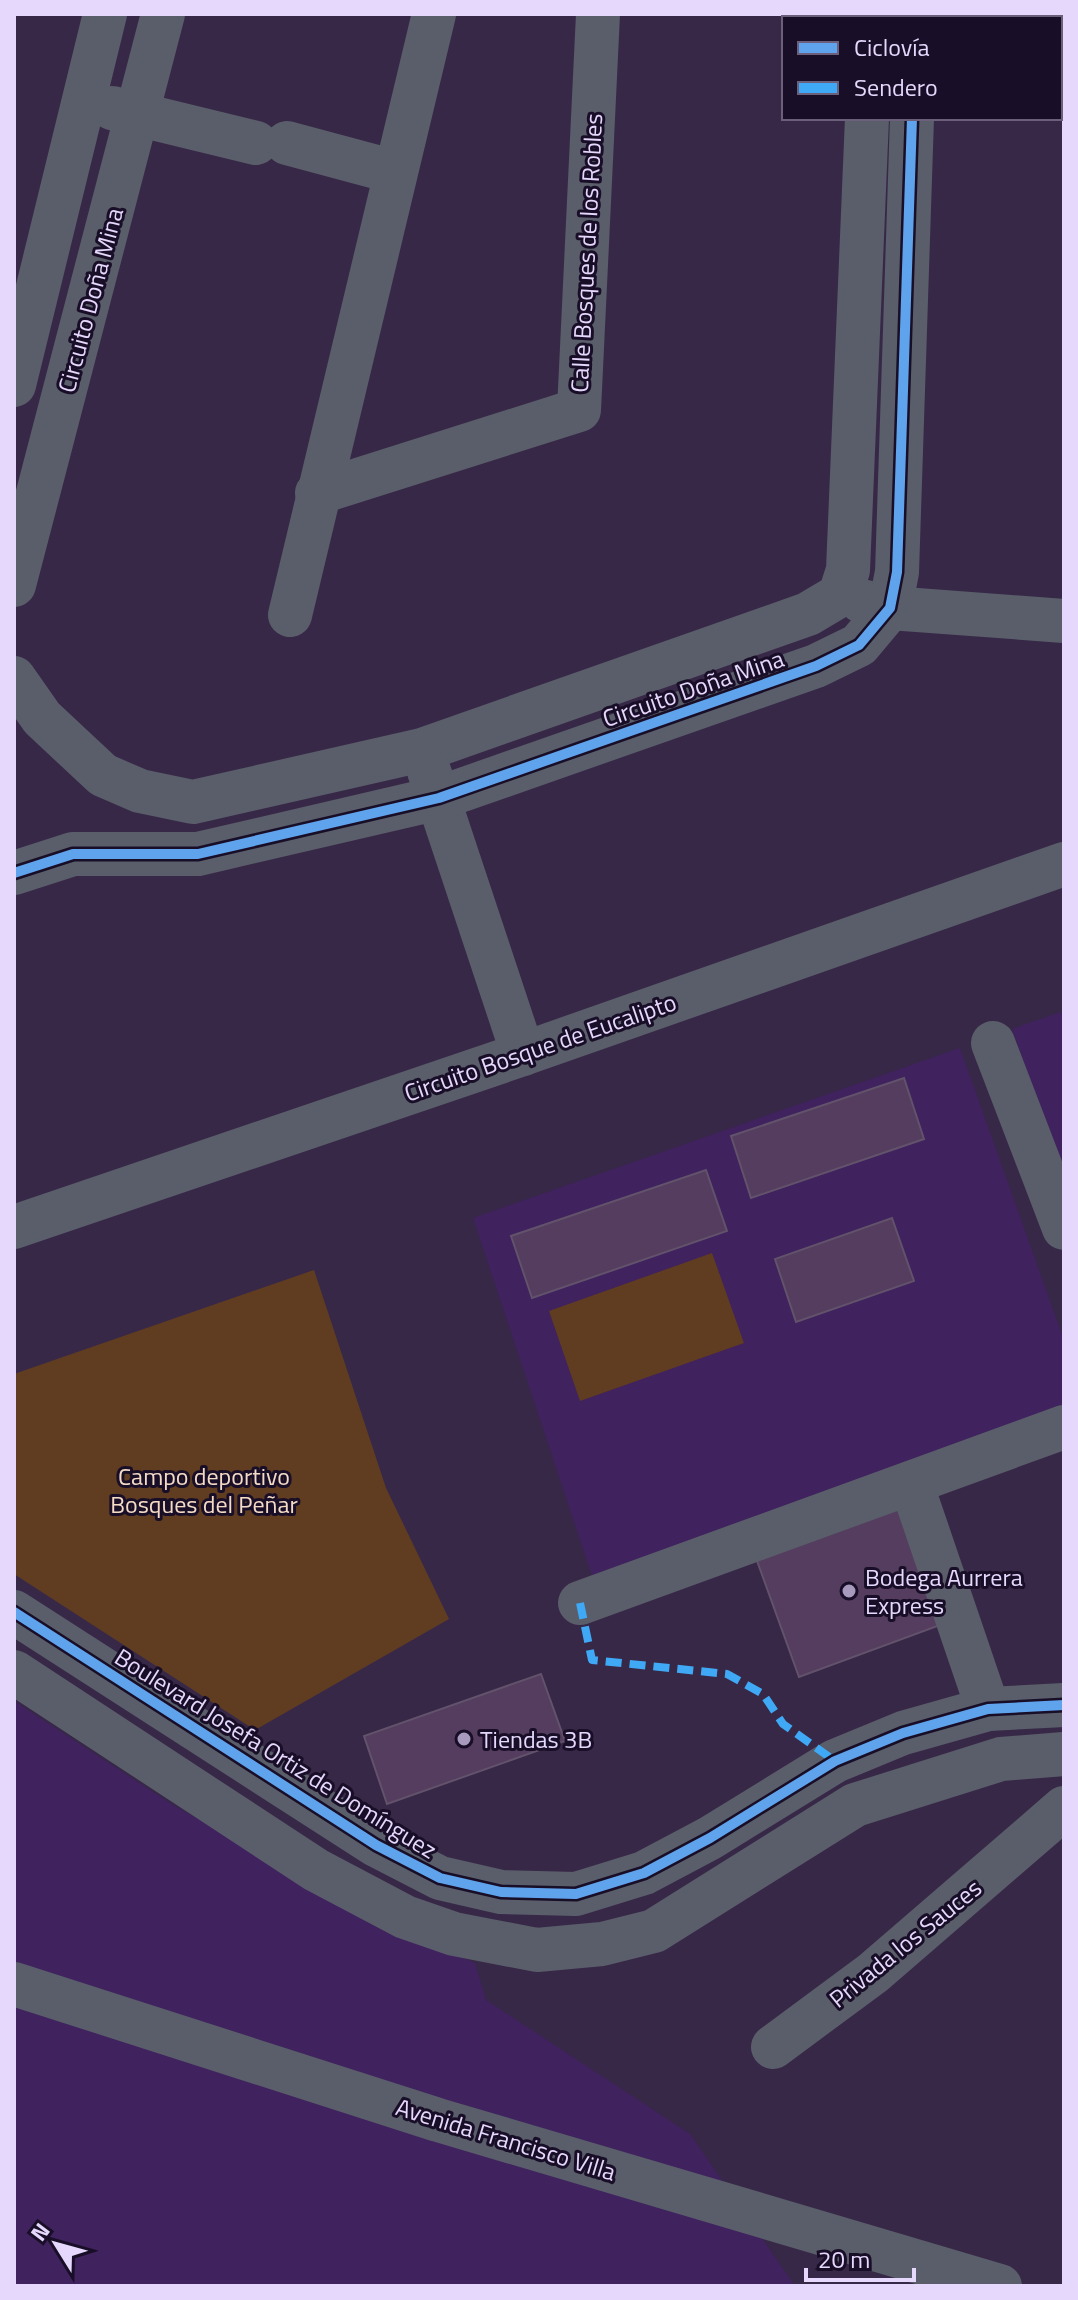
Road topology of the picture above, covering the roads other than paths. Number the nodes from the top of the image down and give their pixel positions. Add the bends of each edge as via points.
1 (105, 14) edge
2 (163, 14) edge
3 (434, 14) edge
4 (598, 14) edge
5 (83, 101) junction
6 (139, 114) junction
7 (867, 120) edge
8 (912, 120) edge
9 (395, 172) junction
10 (14, 385) edge
11 (317, 493) junction
12 (24, 506) edge
13 (17, 562) edge
14 (840, 595) junction
15 (890, 608) junction
16 (290, 615) dead end
17 (1064, 621) edge
18 (14, 678) edge
19 (422, 750) junction
20 (439, 798) junction
21 (193, 802) junction
22 (198, 854) junction
23 (1064, 864) edge
24 (14, 873) edge
25 (993, 1043) dead end
26 (523, 1054) junction
27 (14, 1227) edge
28 (1064, 1228) edge
29 (1064, 1427) edge
30 (911, 1483) junction
31 (580, 1603) dead end
32 (14, 1612) edge
33 (14, 1672) edge
34 (1064, 1705) edge
35 (988, 1709) junction
36 (190, 1725) junction
37 (1061, 1748) edge
38 (835, 1761) junction
39 (161, 1767) junction
40 (855, 1805) junction
41 (1049, 1822) edge
42 (398, 1856) junction
43 (373, 1900) junction
44 (14, 1984) edge
45 (773, 2047) dead end
46 (1000, 2286) edge

1 - 5 street
2 - 6 street, Circuito Doña Mina
3 - 9 street
4 - 11 street, Calle Bosques de los Robles via 579,410
5 - 6 street
5 - 10 street
6 - 9 street
6 - 12 street, Circuito Doña Mina
7 - 14 street via 848,570
8 - 15 street, Circuito Doña Mina via 897,572
9 - 11 street
11 - 16 street
12 - 13 street, Circuito Doña Mina
14 - 15 street
14 - 19 street, Circuito Doña Mina via 808,614
15 - 17 street
15 - 20 street, Circuito Doña Mina via 859,645 816,666
18 - 21 street, Circuito Doña Mina via 42,718 103,775 140,791
19 - 20 street
19 - 21 street, Circuito Doña Mina
20 - 22 street, Circuito Doña Mina
20 - 26 street
21 - 22 street
22 - 24 street, Circuito Doña Mina via 73,854
23 - 26 street, Circuito Bosque de Eucalipto
25 - 28 street
26 - 27 street, Circuito Bosque de Eucalipto
29 - 30 street
30 - 31 street
30 - 35 street
32 - 36 street, Boulevard Josefa Ortiz de Domínguez
33 - 39 street
34 - 35 street, Boulevard Josefa Ortiz de Domínguez
35 - 38 street, Boulevard Josefa Ortiz de Domínguez via 903,1733
36 - 39 street
36 - 42 street, Boulevard Josefa Ortiz de Domínguez
37 - 40 street via 1001,1759
37 - 41 street, Privada los Sauces
38 - 40 street
38 - 42 street, Boulevard Josefa Ortiz de Domínguez via 644,1873 576,1894 501,1892 440,1878
39 - 43 street via 316,1870
40 - 43 street via 654,1931 602,1944 523,1948 454,1934
41 - 45 street, Privada los Sauces via 873,1973
42 - 43 street
44 - 46 street, Avenida Francisco Villa via 438,2120

